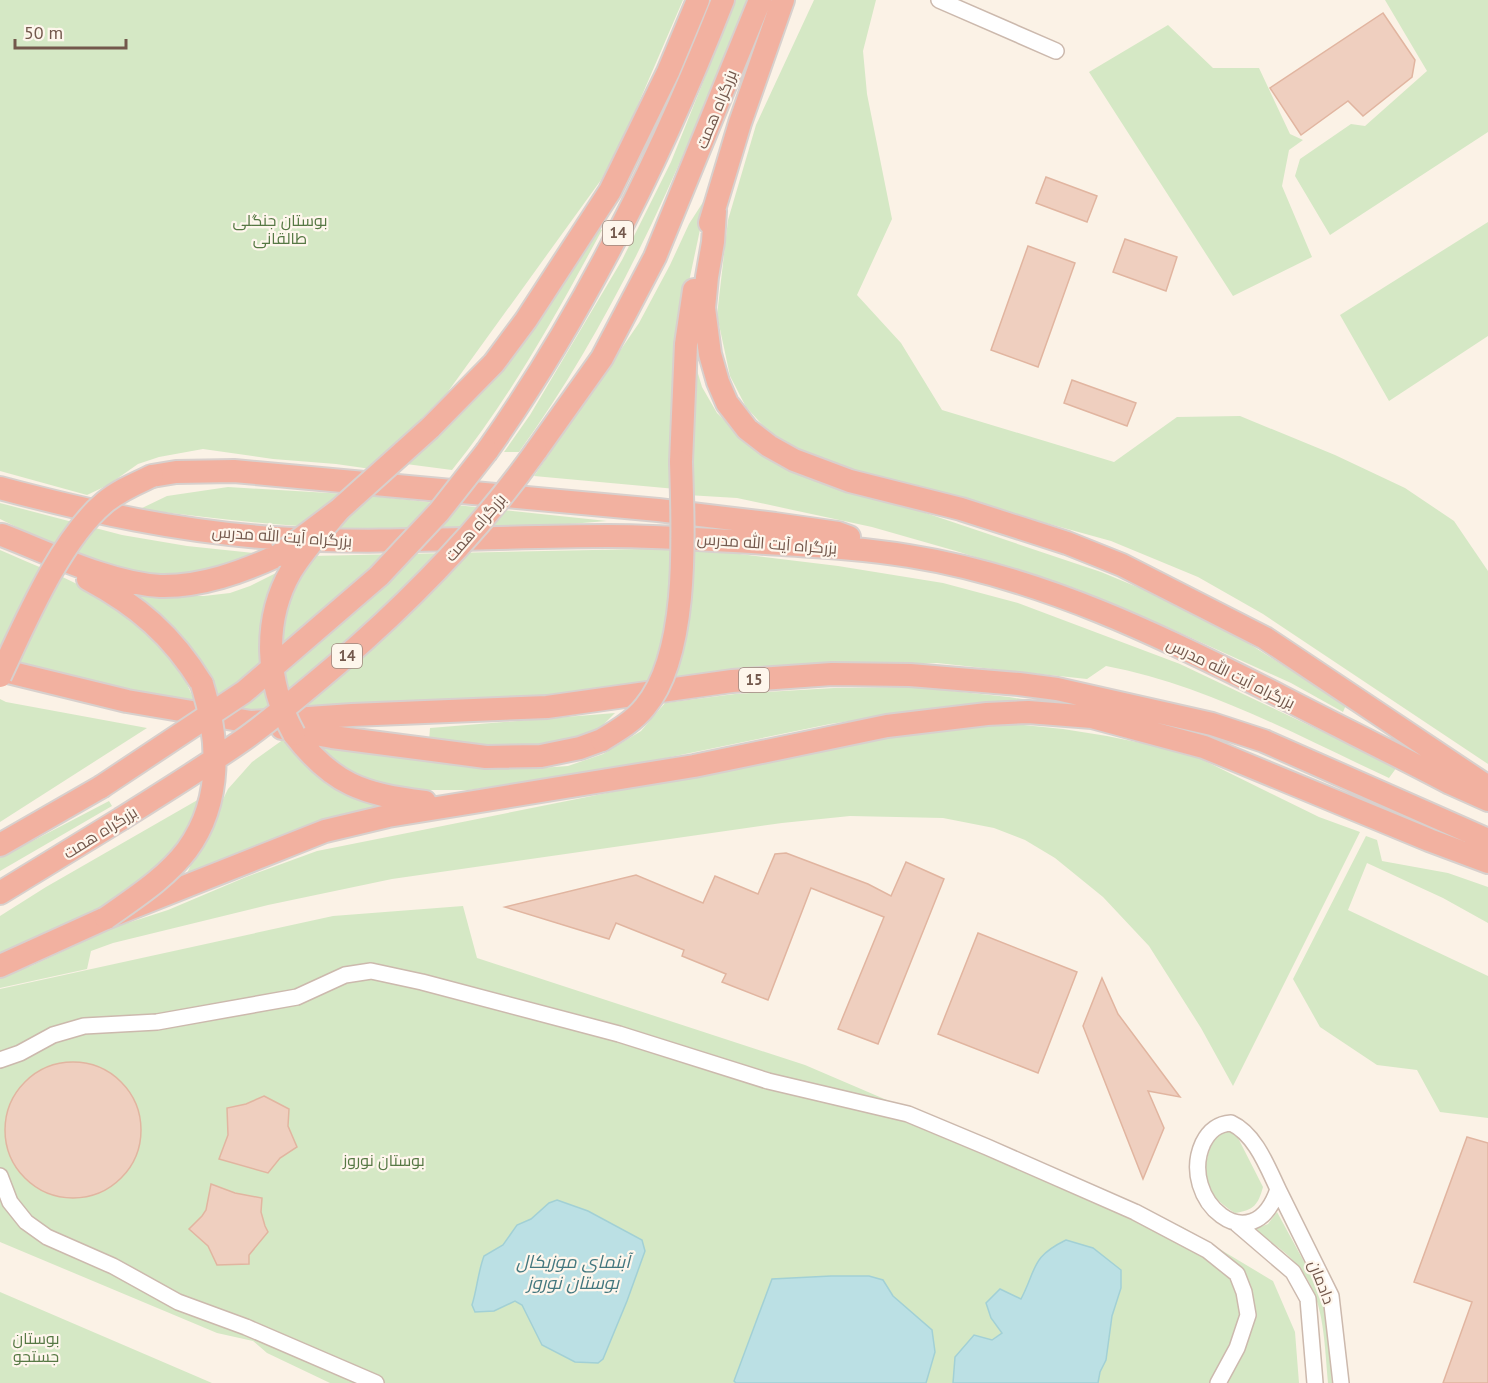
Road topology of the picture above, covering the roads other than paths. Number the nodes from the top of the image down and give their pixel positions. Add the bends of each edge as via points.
1 (698, 0) edge
2 (723, 0) edge
3 (760, 0) edge
4 (783, 0) edge
5 (939, 0) edge
6 (1056, 51) dead end
7 (715, 211) junction
8 (0, 488) edge
9 (340, 509) junction
10 (1, 535) edge
11 (913, 557) junction
12 (0, 670) edge
13 (0, 676) edge
14 (251, 722) junction
15 (1488, 787) edge
16 (1488, 800) edge
17 (450, 805) junction
18 (1488, 840) edge
19 (0, 845) edge
20 (1488, 862) edge
21 (0, 892) edge
22 (106, 918) junction
23 (0, 966) edge
24 (0, 1060) edge
25 (0, 1176) edge
26 (1278, 1189) junction
27 (1237, 1224) junction
28 (376, 1383) edge
29 (1218, 1383) edge
30 (1315, 1383) edge
31 (1341, 1383) edge

1 - 9 highway, bridge via 610,191 526,320 494,363 430,428
2 - 19 highway, بزرگراه همت / 14, bridge via 700,59 594,281 533,385 440,512 379,576 244,692 101,787
3 - 21 highway, بزرگراه همت / 14, bridge via 655,257 602,358 510,488 416,593 342,661 244,740
4 - 7 highway via 740,123
5 - 6 street
7 - 14 highway, bridge via 704,240 690,315 683,386 680,595 670,653 645,708 602,740 541,756 486,757
7 - 15 highway via 704,308 710,354 727,403 747,429 769,446 850,481 961,509 1122,565 1265,638
8 - 11 highway, بزرگراه آیت الله مدرس via 172,527 272,538 704,539
9 - 10 highway, bridge via 279,555 226,577 162,586 119,578
9 - 17 highway, bridge via 291,572 274,616 270,654 285,717 321,765 342,780 387,797
10 - 22 highway, bridge via 101,586 140,611 188,662 202,684 210,709 216,774 198,833 153,884
11 - 13 highway, bridge via 838,533 658,510 234,471 176,472 152,476 117,493 82,527 39,596
11 - 16 highway, بزرگراه آیت الله مدرس via 1017,581 1073,601 1224,667
12 - 14 highway, 15 via 127,701
14 - 18 highway, 15 via 547,706 732,681 832,674 888,673 1019,684 1166,712 1264,741
17 - 20 highway via 694,766 888,726 987,714 1062,714 1092,717 1204,747
17 - 22 highway via 325,831
22 - 23 highway
24 - 29 street via 53,1035 84,1026 157,1022 297,997 345,975 370,971 619,1034 768,1081 908,1114 1135,1212 1207,1250 1237,1274 1248,1315
25 - 28 street via 10,1202 26,1222 47,1237 113,1266 178,1302
26 - 27 street via 1264,1216
26 - 27 street via 1241,1127 1220,1124 1210,1132 1199,1152 1197,1178 1206,1200
26 - 31 street, دادمان via 1331,1296
27 - 30 street, دادمان via 1293,1272 1308,1299

